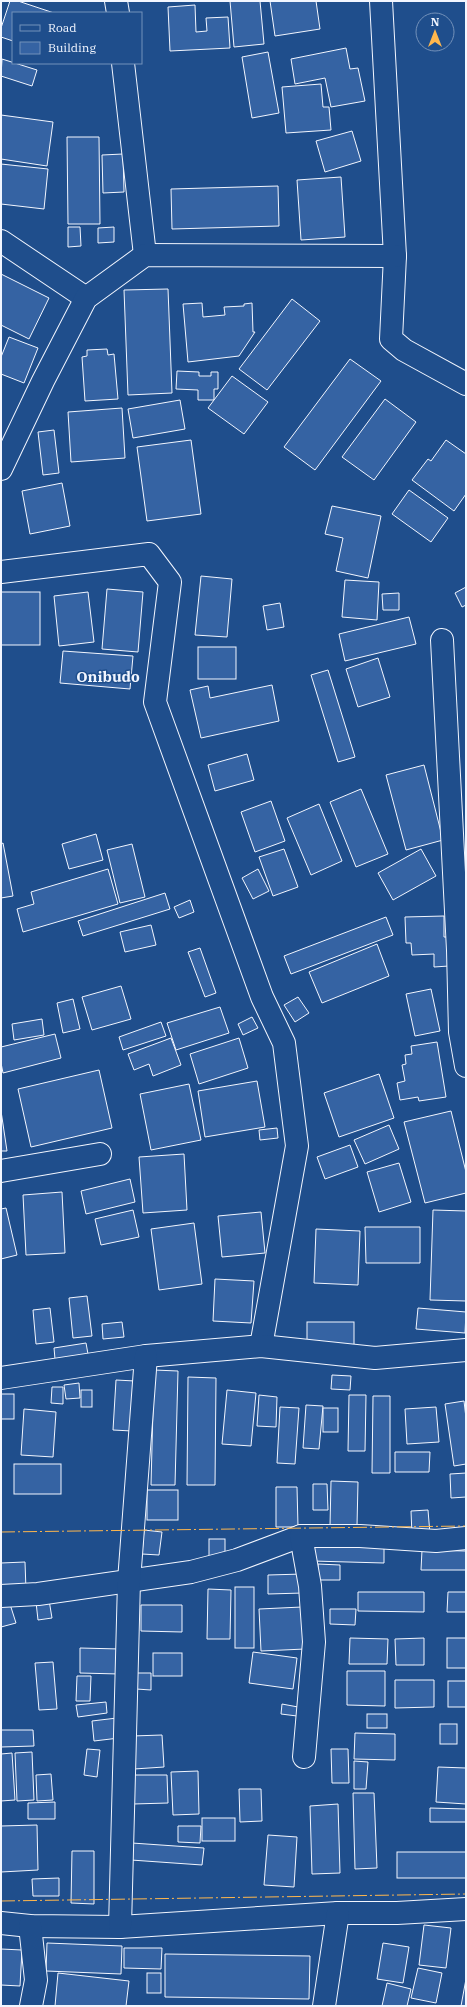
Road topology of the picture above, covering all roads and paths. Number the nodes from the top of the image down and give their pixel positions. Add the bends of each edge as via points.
1 (116, 1) edge
2 (381, 1) edge
3 (118, 12) edge
4 (123, 64) edge
5 (1, 241) edge
6 (145, 255) junction
7 (395, 256) junction
8 (86, 298) junction
9 (466, 384) edge
10 (1, 469) edge
11 (1, 572) edge
12 (442, 640) dead end
13 (466, 1066) edge
14 (100, 1154) dead end
15 (1, 1171) edge
16 (261, 1346) junction
17 (466, 1350) edge
18 (146, 1356) junction
19 (1, 1378) edge
20 (301, 1536) junction
21 (466, 1538) edge
22 (129, 1581) junction
23 (1, 1596) edge
24 (304, 1757) dead end
25 (466, 1909) edge
26 (338, 1912) junction
27 (1, 1923) edge
28 (30, 1926) junction
29 (120, 1927) junction
30 (31, 2006) edge
31 (324, 2006) edge

1 - 3 street
2 - 7 street
4 - 6 street
5 - 8 street
6 - 7 street
6 - 8 street
7 - 9 street via 391,339 404,350
8 - 10 street
11 - 16 street via 149,554 170,582 155,702 262,997 284,1043 297,1146
12 - 13 street via 460,1032
14 - 15 street
16 - 17 street via 375,1358
16 - 18 street
18 - 19 street
18 - 22 street
20 - 21 street via 360,1536 436,1541
20 - 22 street via 237,1560 191,1572
20 - 24 street via 310,1586 314,1642
22 - 23 street via 38,1594
22 - 29 street
25 - 26 street via 397,1913
26 - 29 street
26 - 31 street
27 - 28 street
28 - 29 street
28 - 30 street via 36,1980

